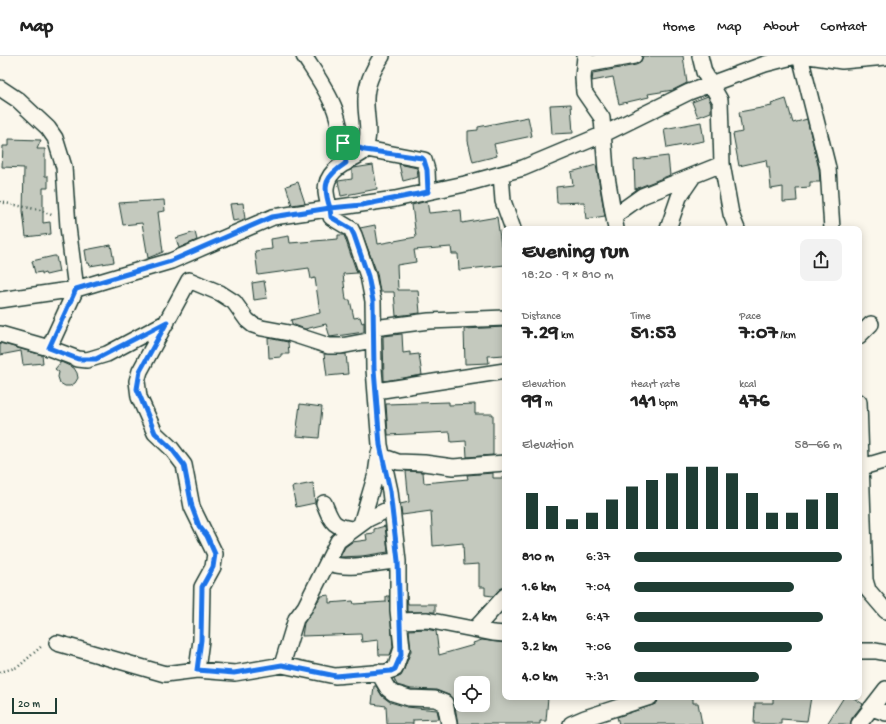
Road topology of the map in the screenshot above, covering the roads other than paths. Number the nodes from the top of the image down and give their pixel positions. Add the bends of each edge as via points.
1 (304, 56) edge
2 (382, 56) edge
3 (634, 56) edge
4 (700, 56) edge
5 (796, 56) edge
6 (800, 56) edge
7 (809, 56) edge
8 (886, 57) edge
9 (584, 61) edge
10 (712, 85) junction
11 (0, 88) edge
12 (604, 134) junction
13 (343, 143) junction
14 (365, 150) junction
15 (346, 163) junction
16 (722, 164) junction
17 (501, 174) junction
18 (692, 178) junction
19 (428, 192) junction
20 (330, 208) junction
21 (615, 223) edge
22 (511, 226) edge
23 (669, 226) edge
24 (736, 226) edge
25 (832, 226) edge
26 (76, 289) junction
27 (0, 300) edge
28 (502, 318) edge
29 (167, 322) junction
30 (871, 324) dead end
31 (862, 333) edge
32 (0, 334) edge
33 (374, 334) junction
34 (49, 348) junction
35 (502, 371) edge
36 (376, 391) junction
37 (382, 451) junction
38 (886, 460) edge
39 (502, 463) edge
40 (862, 473) edge
41 (862, 500) edge
42 (324, 503) dead end
43 (392, 508) junction
44 (334, 524) junction
45 (357, 526) junction
46 (330, 557) junction
47 (398, 561) junction
48 (864, 588) edge
49 (502, 599) edge
50 (886, 611) edge
51 (400, 621) junction
52 (475, 630) junction
53 (502, 634) edge
54 (57, 643) road end
55 (862, 651) edge
56 (886, 654) edge
57 (282, 665) junction
58 (197, 670) junction
59 (378, 672) junction
60 (886, 689) edge
61 (641, 700) edge
62 (871, 708) junction
63 (886, 714) edge
64 (449, 724) edge
65 (571, 724) edge
66 (859, 724) edge

1 - 13 street via 333,105
2 - 14 street via 367,90 368,129
3 - 9 street
4 - 10 street via 704,72
5 - 10 street via 765,64
6 - 25 street via 828,168
7 - 8 street via 842,60
9 - 12 street via 584,92 602,118
10 - 12 street via 689,92
10 - 16 street via 720,100
11 - 26 street via 33,114 55,138 64,167
12 - 17 street via 523,168
12 - 21 street via 606,171
13 - 14 street
13 - 15 street
14 - 15 street
14 - 19 street via 407,155 424,160
15 - 20 street via 328,178 326,192
16 - 18 street
16 - 24 street via 731,214
17 - 19 street
17 - 22 street via 503,201
18 - 21 street via 636,199
18 - 23 street via 678,197
19 - 20 street via 362,205
20 - 26 street via 272,217 171,261
20 - 33 street via 331,217 351,229 358,244 373,301
26 - 27 street
26 - 34 street
28 - 33 street via 429,321
29 - 33 street via 189,280 234,302 247,320 262,328 289,333 329,346 341,346
29 - 34 street via 96,359 78,359
29 - 58 street via 140,371 137,389 155,433 184,465 192,507 199,526 215,554 213,567 202,587 201,640
30 - 31 street
32 - 34 street
33 - 36 street
35 - 36 street
36 - 37 street
37 - 39 street via 398,462 453,467
37 - 43 street
37 - 45 street
38 - 40 street
41 - 48 street
42 - 44 street
43 - 45 street
43 - 47 street
44 - 45 street via 338,527
44 - 46 street
45 - 46 street via 338,541
46 - 47 street via 348,568
46 - 57 street via 305,607 296,619
47 - 51 street
48 - 50 street
49 - 52 street
51 - 52 street via 427,620
51 - 59 street via 402,648 395,669
52 - 53 street
54 - 58 street via 165,674
55 - 56 street
57 - 58 street via 234,673
57 - 59 street via 336,676
59 - 64 street via 393,693 409,698 445,702
60 - 62 street
61 - 65 street
62 - 63 street
62 - 66 street

